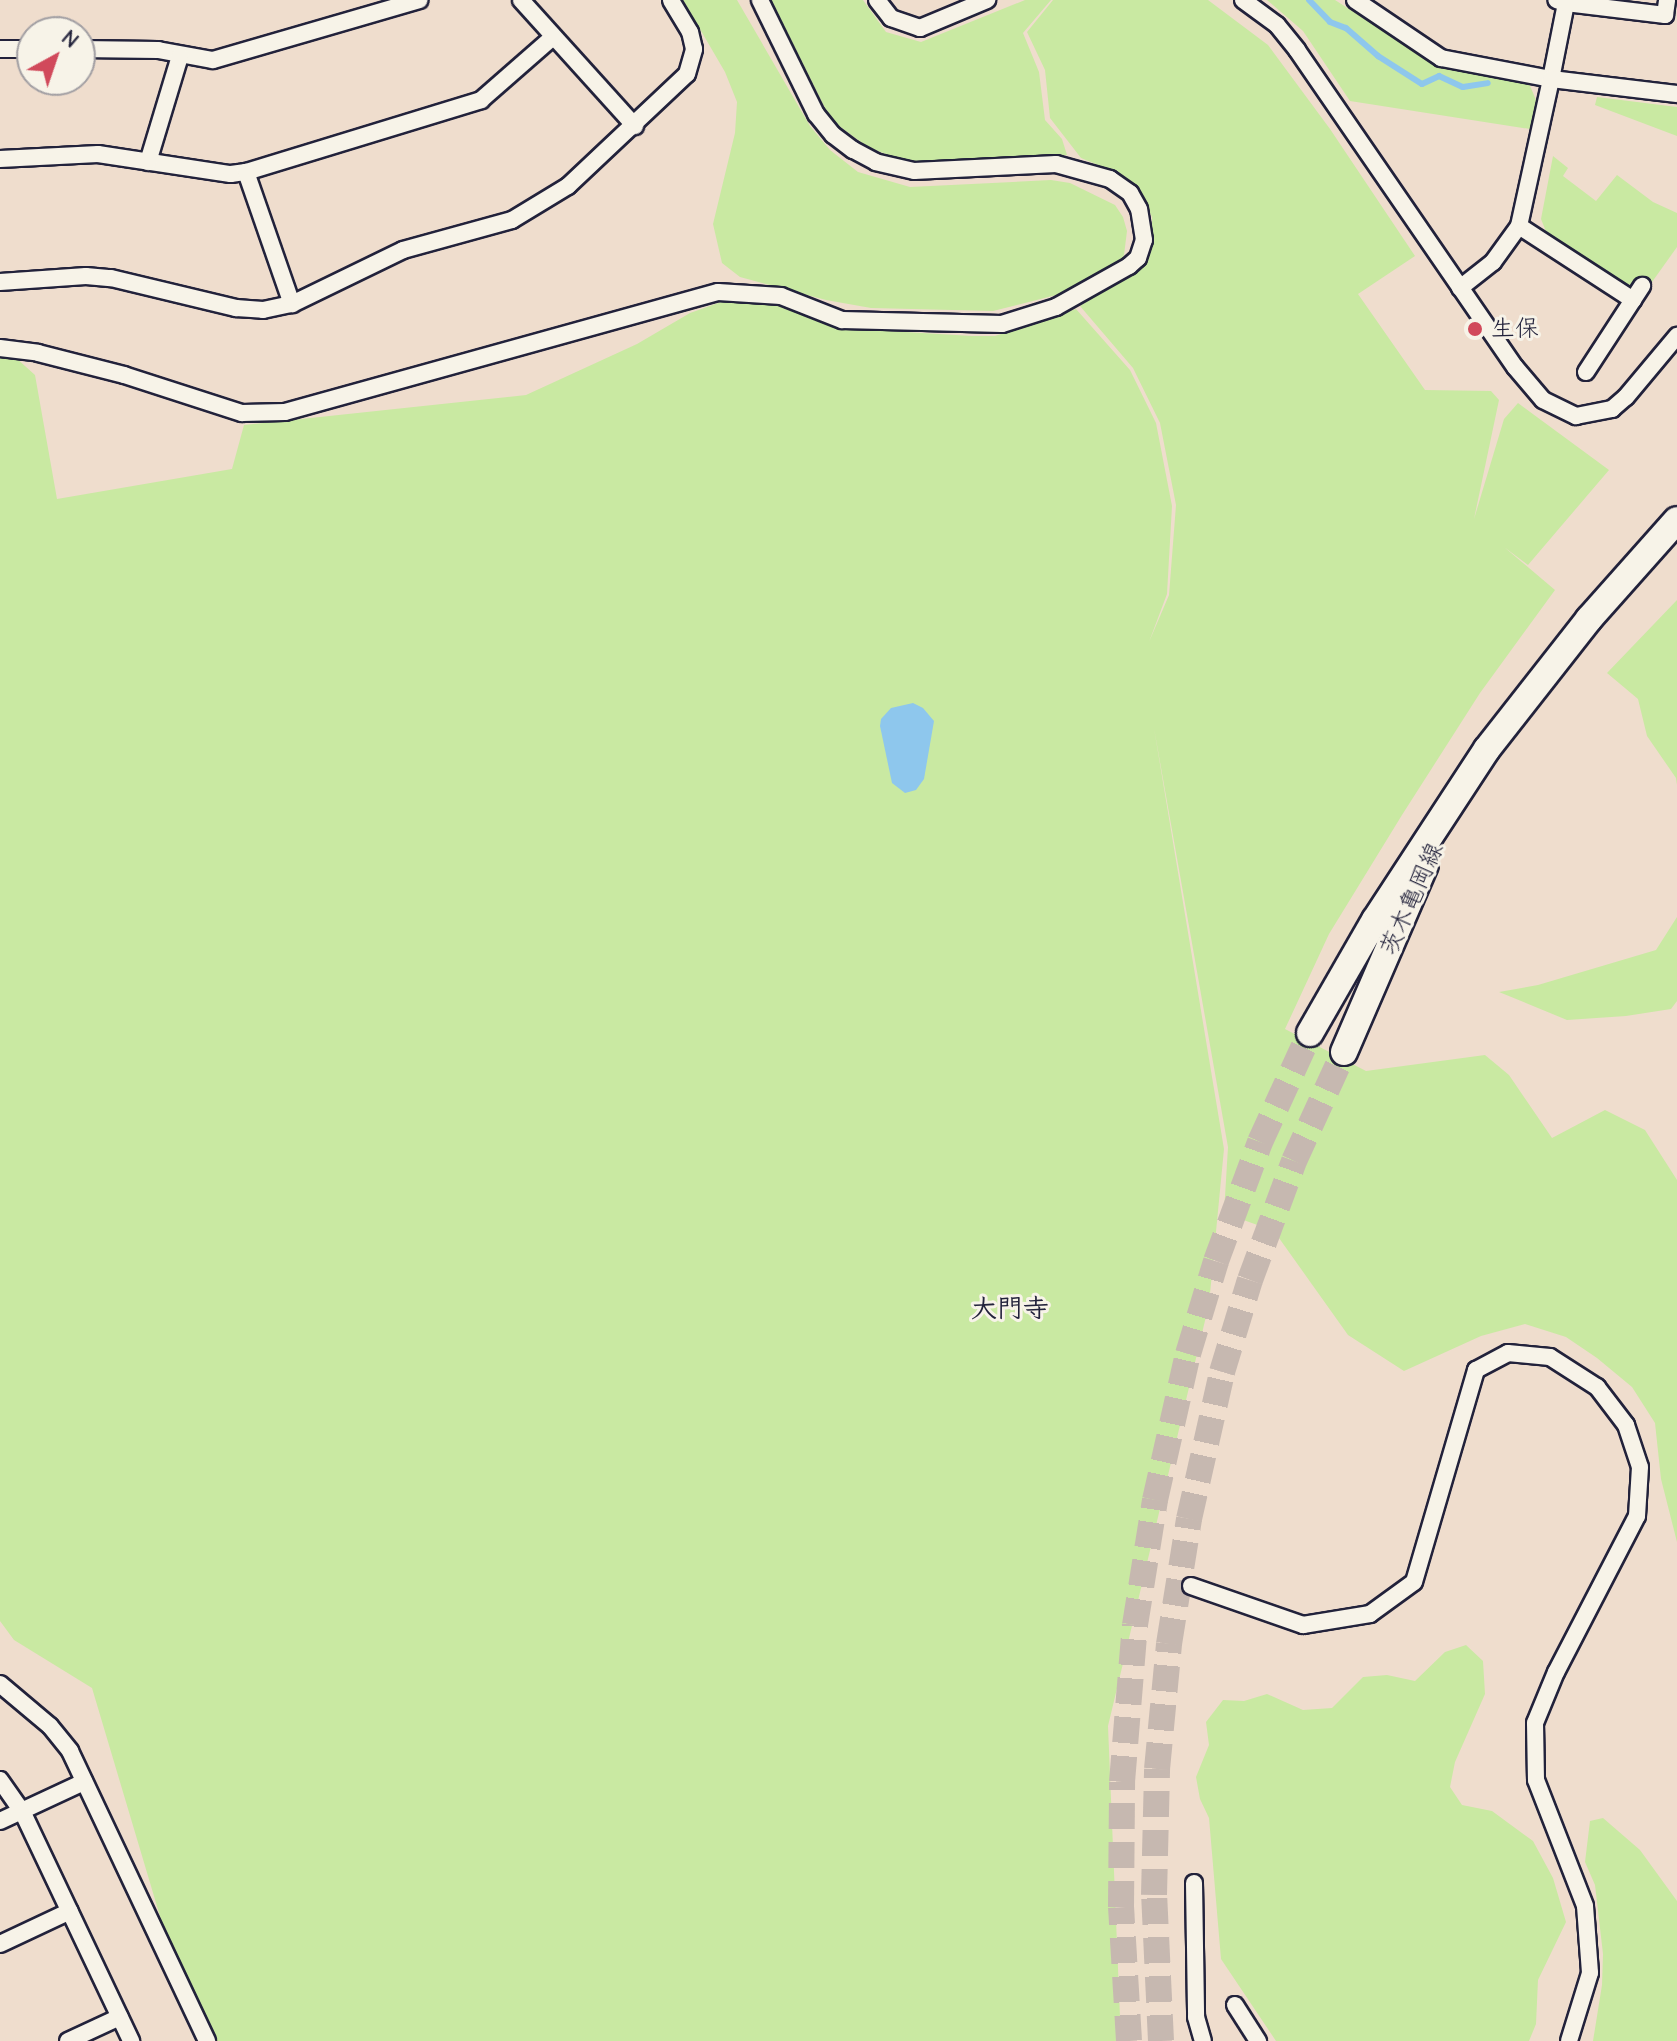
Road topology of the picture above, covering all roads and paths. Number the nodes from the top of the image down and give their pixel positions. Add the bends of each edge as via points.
1 (419, 0) edge
2 (521, 0) edge
3 (671, 0) edge
4 (760, 0) edge
5 (877, 0) edge
6 (987, 0) edge
7 (1243, 0) edge
8 (1355, 0) edge
9 (1561, 1) edge
10 (1670, 11) edge
11 (553, 37) junction
12 (96, 49) edge
13 (180, 56) junction
14 (1551, 79) junction
15 (1677, 94) edge
16 (635, 126) junction
17 (0, 159) edge
18 (148, 162) junction
19 (246, 172) junction
20 (1519, 226) junction
21 (0, 282) edge
22 (1460, 288) junction
23 (292, 304) junction
24 (1677, 336) edge
25 (0, 348) edge
26 (1586, 372) dead end
27 (1677, 520) edge
28 (1386, 926) junction
29 (1310, 1033) tunnel mouth
30 (1344, 1052) tunnel mouth
31 (1191, 1586) dead end
32 (0, 1684) edge
33 (0, 1780) edge
34 (84, 1782) junction
35 (22, 1811) junction
36 (0, 1821) edge
37 (1194, 1883) dead end
38 (70, 1911) junction
39 (0, 1944) edge
40 (1235, 2005) dead end
41 (120, 2017) junction
42 (68, 2041) edge
43 (131, 2041) edge
44 (207, 2041) edge
45 (1203, 2041) edge
46 (1258, 2041) edge
47 (1569, 2041) edge

1 - 13 street via 213,60
2 - 11 street
3 - 16 street via 690,32 693,62 678,85
4 - 25 street via 816,114 853,150 914,171 1056,164 1110,179 1130,193 1139,209 1144,240 1138,258 1056,307 1002,324 842,320 774,294 718,292 285,412 242,413 124,375
5 - 6 street via 891,18 920,28
7 - 22 street via 1277,25 1297,50
8 - 14 street via 1441,58
9 - 10 street
9 - 14 street
11 - 16 street
11 - 19 street via 481,100
12 - 13 street via 158,50
13 - 18 street
14 - 15 street
14 - 20 street
16 - 23 street via 568,186 512,220 403,250
17 - 18 street via 98,154
18 - 19 street
19 - 23 street
20 - 22 street via 1493,262
20 - 26 street via 1638,293
21 - 23 street via 86,276 236,308
22 - 24 street via 1537,394 1567,414 1594,415 1619,403
27 - 28 main road, 茨木亀岡線 via 1589,619 1487,749
28 - 29 main road, 茨木亀岡線
28 - 30 main road, 茨木亀岡線
31 - 47 street via 1303,1625 1370,1614 1414,1582 1476,1370 1508,1353 1550,1357 1597,1387 1626,1425 1640,1467 1637,1516 1535,1723 1536,1780 1585,1906 1590,1973
32 - 34 street via 50,1726 70,1751
33 - 35 street
34 - 35 street
34 - 44 street
35 - 36 street
35 - 38 street
37 - 45 street via 1196,2017
38 - 39 street
38 - 41 street
40 - 46 street
41 - 42 street
41 - 43 street

